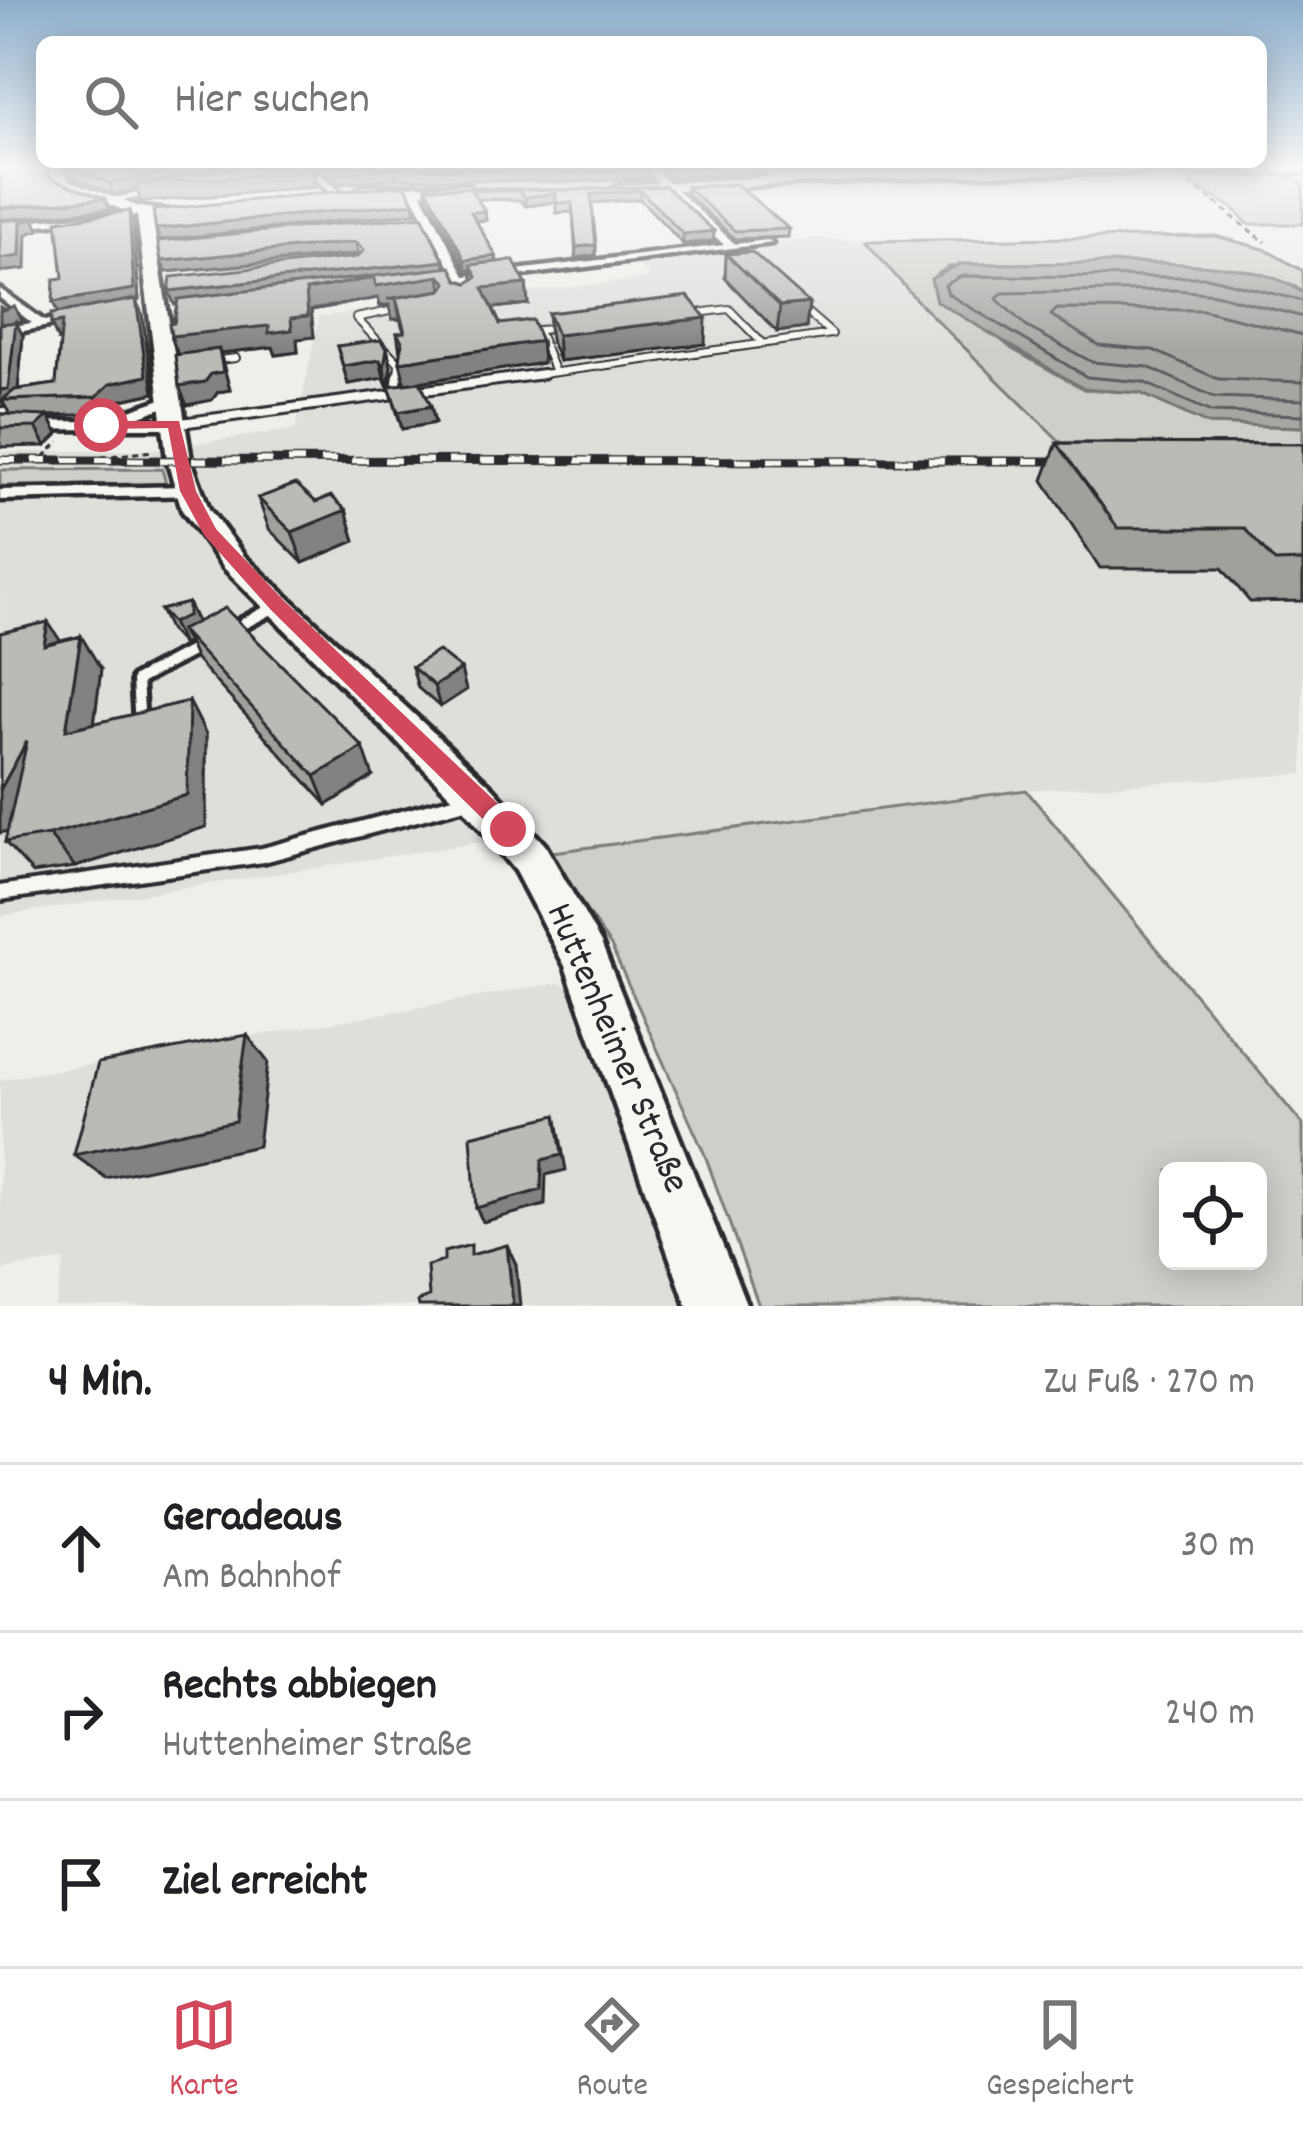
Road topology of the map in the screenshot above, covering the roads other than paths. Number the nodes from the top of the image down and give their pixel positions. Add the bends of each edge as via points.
1 (145, 228) edge
2 (436, 228) edge
3 (712, 228) edge
4 (767, 243) dead end
5 (170, 244) edge
6 (147, 246) junction
7 (731, 246) junction
8 (751, 264) edge
9 (464, 279) junction
10 (418, 284) edge
11 (0, 292) edge
12 (470, 296) edge
13 (421, 306) edge
14 (799, 306) edge
15 (687, 314) edge
16 (88, 317) edge
17 (42, 325) junction
18 (580, 326) edge
19 (0, 332) edge
20 (762, 344) junction
21 (236, 358) dead end
22 (197, 363) edge
23 (554, 370) junction
24 (396, 391) junction
25 (172, 412) junction
26 (101, 425) junction
27 (0, 426) edge
28 (188, 491) junction
29 (0, 495) edge
30 (278, 605) junction
31 (140, 729) edge
32 (478, 798) junction
33 (0, 893) edge
34 (717, 1306) edge

1 - 6 street, Huttenheimer Straße
2 - 9 street
3 - 7 street
4 - 7 street
5 - 6 street
6 - 25 street, Huttenheimer Straße via 159,283
7 - 8 lane
7 - 9 street
9 - 10 street
9 - 12 street
11 - 17 street
13 - 24 lane via 356,318 399,363
14 - 20 lane via 832,334
15 - 20 lane via 729,309
16 - 17 street
17 - 19 street
18 - 23 lane via 538,330
20 - 23 lane
21 - 22 lane
23 - 24 lane
24 - 25 lane via 290,411
25 - 26 street
25 - 26 street
25 - 28 street, Huttenheimer Straße
26 - 27 street
28 - 29 street
28 - 30 street, Huttenheimer Straße via 209,532
30 - 31 lane via 136,680
30 - 32 street, Huttenheimer Straße
32 - 33 lane via 263,855
32 - 34 street, Huttenheimer Straße via 530,858 585,958

